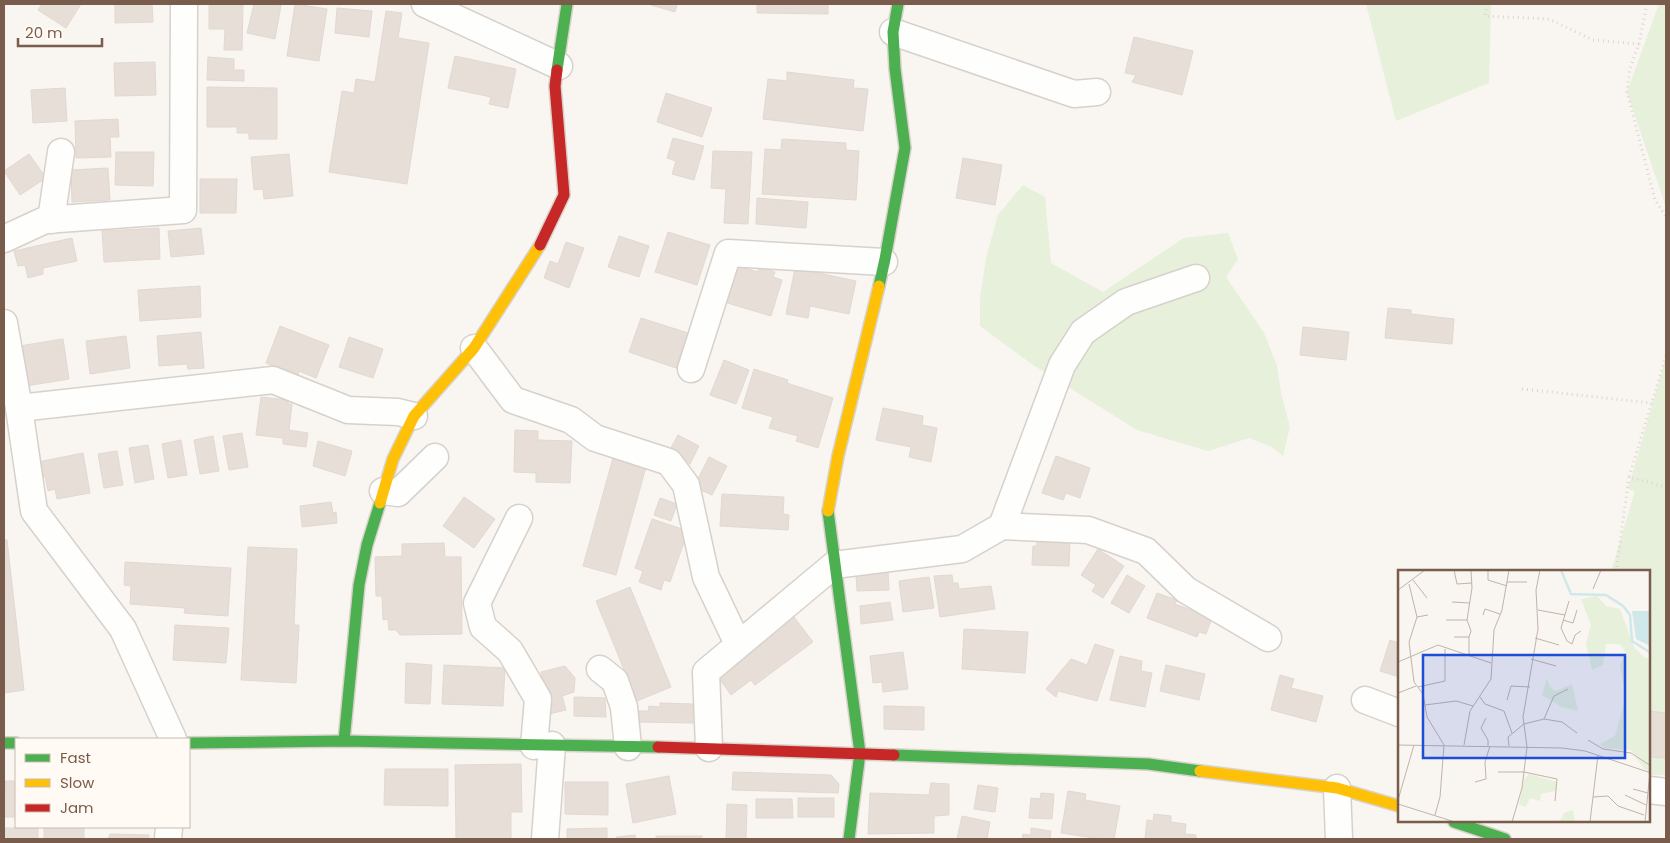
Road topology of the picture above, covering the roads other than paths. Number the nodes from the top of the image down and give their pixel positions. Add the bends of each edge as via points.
1 (184, 4) edge
2 (425, 4) edge
3 (567, 4) edge
4 (898, 4) edge
5 (893, 32) junction
6 (559, 66) junction
7 (1097, 92) dead end
8 (61, 152) dead end
9 (51, 220) junction
10 (4, 239) edge
11 (884, 262) junction
12 (1196, 278) dead end
13 (4, 322) edge
14 (474, 348) junction
15 (691, 369) dead end
16 (20, 408) junction
17 (414, 416) junction
18 (435, 457) dead end
19 (383, 491) junction
20 (519, 518) dead end
21 (1002, 526) junction
22 (834, 565) junction
23 (1268, 638) dead end
24 (738, 644) junction
25 (600, 669) dead end
26 (1364, 700) dead end
27 (1398, 713) edge
28 (173, 738) edge
29 (344, 741) junction
30 (190, 743) edge
31 (543, 746) junction
32 (628, 747) junction
33 (708, 748) junction
34 (860, 753) junction
35 (1336, 788) junction
36 (1650, 790) edge
37 (1666, 792) edge
38 (1398, 806) edge
39 (1449, 825) edge
40 (545, 839) edge
41 (849, 839) edge
42 (1339, 839) edge
43 (1505, 839) edge

1 - 9 street via 183,210
2 - 6 street
3 - 6 street
4 - 5 street
5 - 7 street via 1074,94
5 - 11 street via 905,148
6 - 14 street via 555,86 564,195 541,244
8 - 9 street
9 - 10 street
11 - 15 street via 728,253
11 - 22 street via 828,510
12 - 21 street via 1126,302 1083,332 1062,365
13 - 16 street
14 - 17 street
14 - 24 street via 513,400 571,420 595,438 669,462 686,485 706,577
16 - 17 street via 273,380 348,410 398,412
16 - 28 street via 34,511 123,629
17 - 19 street via 393,459
18 - 19 street via 398,493
19 - 29 street via 359,585
20 - 31 street via 477,603 483,627 510,651 538,699
21 - 22 street via 962,549
21 - 23 street via 1088,530 1146,551 1186,590
22 - 24 street
22 - 34 street
24 - 33 street via 706,672
25 - 32 street via 614,681 624,707
26 - 27 street
29 - 30 street
29 - 31 street
31 - 32 street
31 - 40 street
32 - 33 street
33 - 34 street
34 - 35 street via 1148,764
34 - 41 street
35 - 38 street
35 - 42 street
36 - 37 street
39 - 43 street

